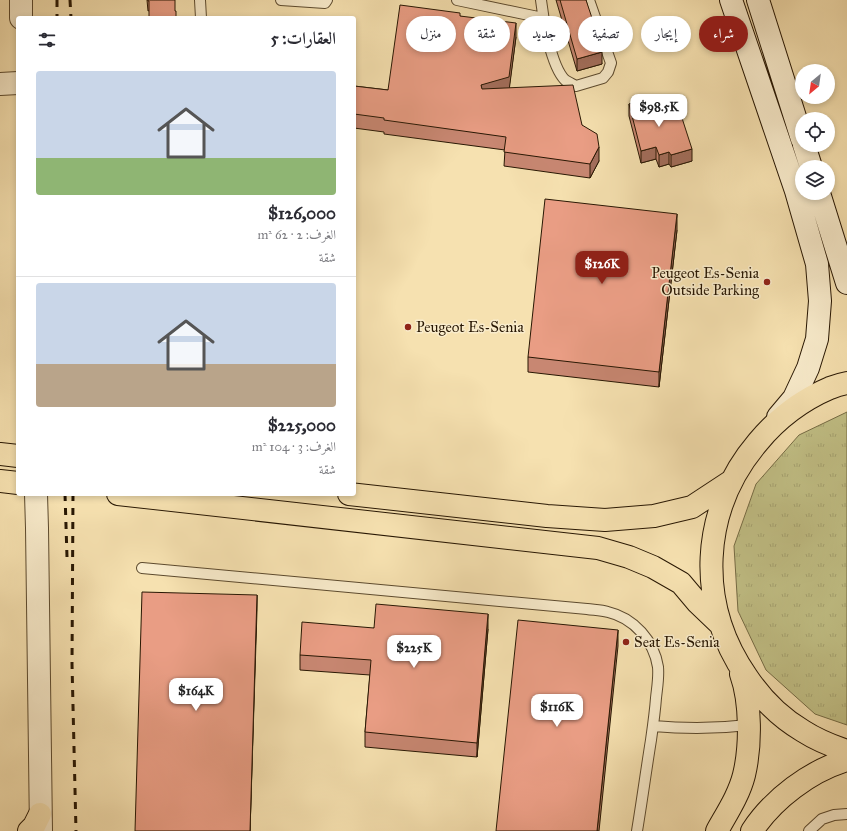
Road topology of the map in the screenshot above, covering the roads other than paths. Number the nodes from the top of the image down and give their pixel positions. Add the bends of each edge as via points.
1 (21, 0) edge
2 (200, 0) edge
3 (281, 0) edge
4 (327, 0) edge
5 (457, 0) edge
6 (541, 0) edge
7 (589, 0) edge
8 (731, 0) edge
9 (758, 0) edge
10 (21, 16) edge
11 (201, 16) edge
12 (533, 16) edge
13 (543, 16) edge
14 (552, 52) edge
15 (16, 83) edge
16 (0, 84) edge
17 (16, 97) edge
18 (0, 98) edge
19 (795, 118) edge
20 (821, 200) edge
21 (847, 283) edge
22 (847, 383) edge
23 (767, 430) junction
24 (0, 454) edge
25 (16, 456) edge
26 (0, 481) edge
27 (730, 482) junction
28 (16, 483) edge
29 (356, 495) edge
30 (36, 496) edge
31 (136, 496) edge
32 (142, 568) dead end
33 (720, 624) junction
34 (737, 664) junction
35 (748, 725) junction
36 (653, 726) junction
37 (847, 751) edge
38 (847, 760) edge
39 (847, 814) edge
40 (37, 825) edge
41 (637, 831) edge
42 (717, 831) edge
43 (752, 831) edge
44 (809, 831) edge

1 - 10 main road
2 - 11 lane
3 - 4 lane via 325,3
5 - 12 lane
6 - 13 lane
7 - 14 lane via 611,63 608,72 603,78 576,86 565,80 558,70
8 - 23 main road via 796,191 817,264 820,301 817,339 808,368 794,398
9 - 19 main road
15 - 16 main road
17 - 18 main road
20 - 21 main road
22 - 23 main road via 830,388 796,406
23 - 27 main road
24 - 25 main road
26 - 28 main road
27 - 29 main road via 692,507 654,516 605,520
27 - 33 main road via 718,516 712,552 712,589
30 - 40 main road
31 - 33 main road via 598,548 653,566 681,583
32 - 36 lane via 609,612 640,629 656,657 658,679
33 - 34 main road
34 - 35 main road via 744,682 749,712
34 - 37 main road via 755,690 777,712 802,731 830,746
35 - 36 lane via 701,729
35 - 42 main road via 744,776
36 - 41 lane
38 - 43 main road via 821,770 802,782 775,804
39 - 44 lane via 834,814 822,819

